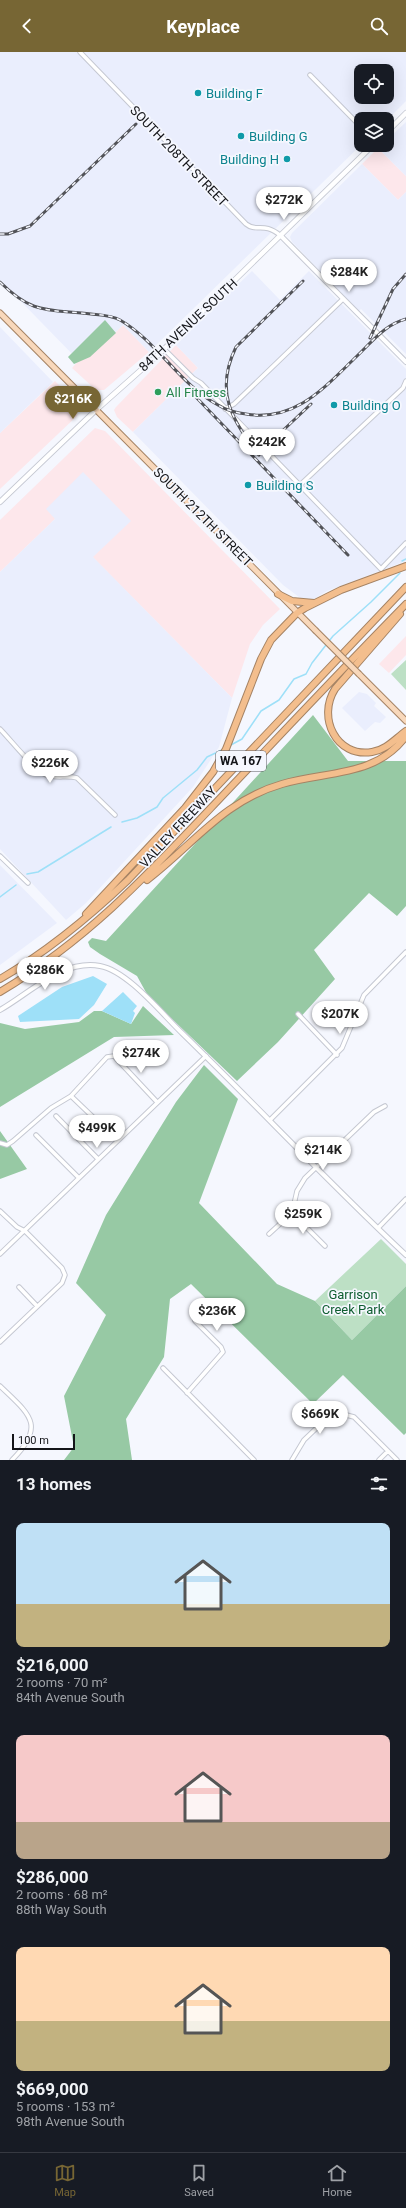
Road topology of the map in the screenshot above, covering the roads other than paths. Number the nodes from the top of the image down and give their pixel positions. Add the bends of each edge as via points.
1 (80, 52) edge
2 (310, 75) dead end
3 (406, 113) edge
4 (354, 120) edge
5 (394, 125) edge
6 (367, 152) edge
7 (281, 236) junction
8 (343, 299) junction
9 (0, 313) edge
10 (164, 349) junction
11 (406, 362) edge
12 (406, 381) edge
13 (403, 388) junction
14 (406, 392) edge
15 (225, 409) junction
16 (96, 410) junction
17 (300, 486) junction
18 (0, 502) edge
19 (406, 543) edge
20 (406, 566) edge
21 (406, 587) edge
22 (278, 594) junction
23 (316, 603) junction
24 (406, 605) edge
25 (297, 613) junction
26 (406, 721) edge
27 (0, 730) edge
28 (406, 731) edge
29 (406, 736) edge
30 (115, 815) dead end
31 (0, 856) edge
32 (28, 883) dead end
33 (130, 893) junction
34 (71, 930) junction
35 (406, 952) edge
36 (0, 979) edge
37 (0, 992) edge
38 (0, 1010) edge
39 (298, 1014) dead end
40 (337, 1055) junction
41 (206, 1056) junction
42 (71, 1096) junction
43 (157, 1102) junction
44 (385, 1106) dead end
45 (56, 1116) dead end
46 (270, 1120) junction
47 (36, 1135) dead end
48 (117, 1140) junction
49 (0, 1143) edge
50 (98, 1159) junction
51 (316, 1167) junction
52 (79, 1178) junction
53 (406, 1199) edge
54 (0, 1211) edge
55 (292, 1213) junction
56 (378, 1228) junction
57 (25, 1231) junction
58 (269, 1234) dead end
59 (325, 1246) dead end
60 (0, 1254) edge
61 (406, 1256) edge
62 (19, 1287) dead end
63 (37, 1306) junction
64 (196, 1321) dead end
65 (0, 1341) edge
66 (163, 1368) dead end
67 (0, 1386) edge
68 (187, 1393) junction
69 (388, 1451) junction
70 (12, 1460) edge
71 (254, 1460) edge
72 (292, 1460) edge
73 (379, 1460) edge
74 (397, 1460) edge

1 - 7 street, SOUTH 208TH STREET via 246,224 252,228 270,228
2 - 4 street
3 - 5 main road
6 - 7 main road, 84TH AVENUE SOUTH
7 - 8 street, SOUTH 208TH STREET
7 - 10 main road, 84TH AVENUE SOUTH
8 - 11 street, SOUTH 208TH STREET
8 - 15 street via 234,404
9 - 16 main road, SOUTH 212TH STREET
10 - 15 street
10 - 16 main road, 84TH AVENUE SOUTH
12 - 13 street
13 - 14 street
13 - 17 street
15 - 17 street
16 - 18 main road, 84TH AVENUE SOUTH
16 - 22 main road, SOUTH 212TH STREET
17 - 19 street via 380,569
20 - 23 highway via 344,588
21 - 34 highway, VALLEY FREEWAY / WA 167 via 128,880
22 - 23 highway via 292,601
22 - 25 main road, SOUTH 212TH STREET
23 - 25 highway
24 - 28 highway via 391,628 335,689 327,715 337,739 348,748 357,751 380,750
24 - 33 highway, VALLEY FREEWAY / WA 167
25 - 26 main road, SOUTH 212TH STREET, bridge
25 - 34 highway via 271,640 264,652 221,760 185,808
27 - 30 street via 40,772 52,776 77,778
29 - 33 highway via 377,763 283,784 241,802 218,817 154,875
31 - 32 street
33 - 37 highway, VALLEY FREEWAY / WA 167 via 74,943
34 - 36 highway, VALLEY FREEWAY / WA 167 via 49,948
35 - 40 street via 364,996 356,1010 346,1041
38 - 41 street via 66,970 90,965 107,968 128,981
39 - 40 street
40 - 46 street
41 - 43 street
41 - 46 street
42 - 43 street via 107,1057 114,1056
42 - 48 street
42 - 49 street via 51,1108 7,1146
43 - 48 street
44 - 51 street via 374,1112
45 - 50 street
46 - 51 street
47 - 52 street
48 - 50 street
50 - 52 street
51 - 55 street via 300,1184
51 - 56 street
52 - 57 street
53 - 56 street
54 - 57 street
55 - 58 street
55 - 59 street
56 - 61 street
57 - 60 street
57 - 63 street via 62,1268 65,1275 62,1283
62 - 63 street
63 - 65 street
64 - 68 street via 223,1352
66 - 68 street
67 - 70 street via 26,1412 32,1428 27,1444
68 - 71 street
69 - 72 street via 354,1417 339,1413 326,1419 304,1440
69 - 73 street
69 - 74 street

